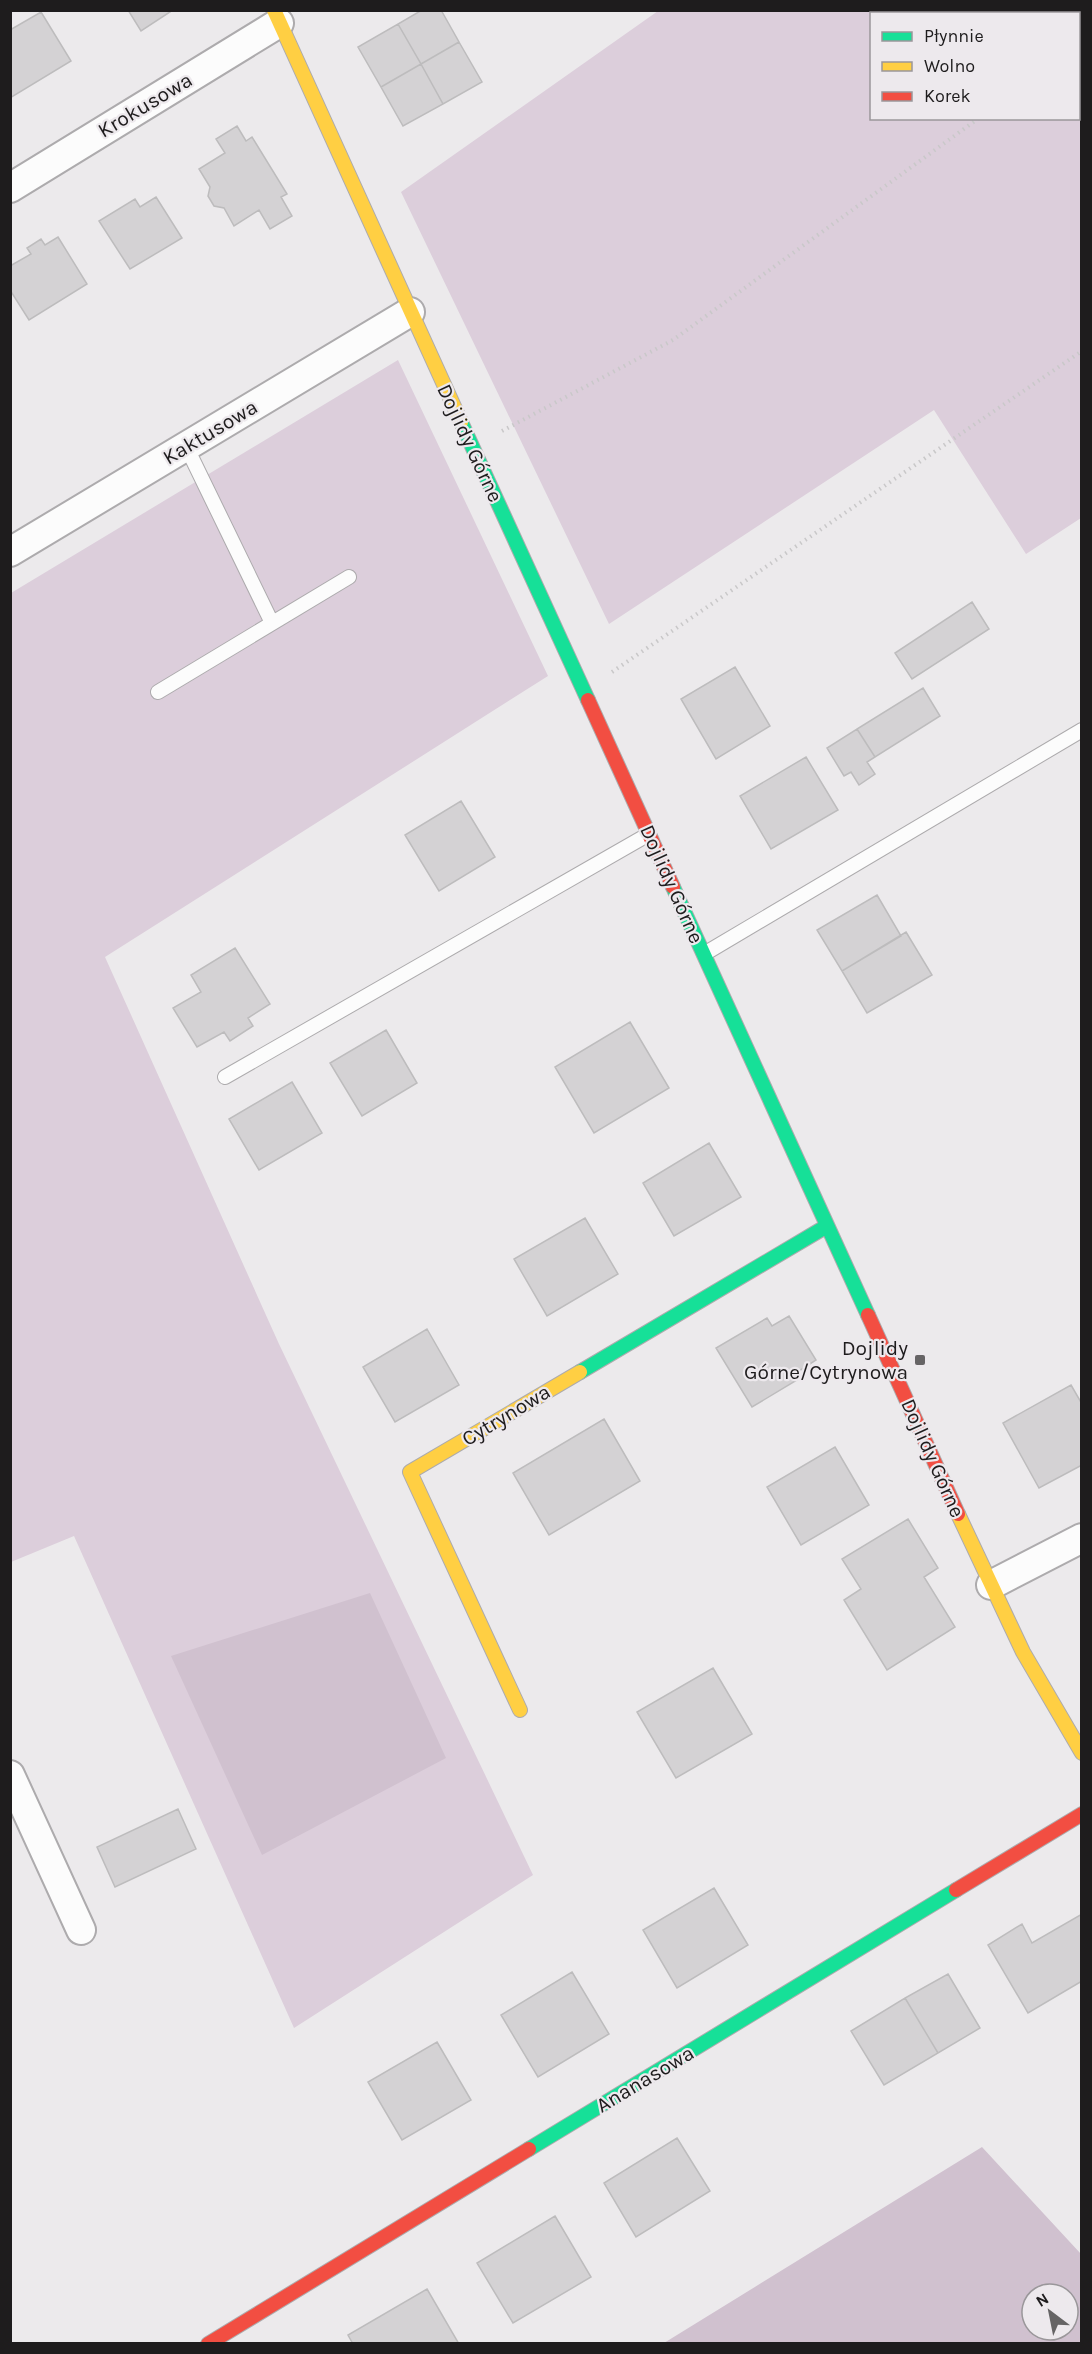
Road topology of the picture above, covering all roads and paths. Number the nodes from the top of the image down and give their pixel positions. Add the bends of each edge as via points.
1 (277, 17) edge
2 (976, 120) edge
3 (10, 188) edge
4 (410, 312) junction
5 (1082, 351) edge
6 (186, 446) junction
7 (472, 447) junction
8 (10, 552) edge
9 (349, 577) dead end
10 (272, 623) junction
11 (584, 691) junction
12 (158, 692) dead end
13 (1082, 730) edge
14 (649, 834) junction
15 (704, 954) junction
16 (225, 1077) dead end
17 (828, 1226) junction
18 (1082, 1538) edge
19 (991, 1585) junction
20 (520, 1710) dead end
21 (1082, 1753) edge
22 (10, 1775) edge
23 (1082, 1814) edge
24 (81, 1930) dead end
25 (208, 2343) edge

1 - 3 street, Krokusowa
1 - 4 street, Dojlidy Górne
2 - 7 path via 673,340
4 - 6 street, Kaktusowa
4 - 7 street, Dojlidy Górne
5 - 11 path
6 - 8 street, Kaktusowa
6 - 10 lane
7 - 11 street, Dojlidy Górne
9 - 10 lane
10 - 12 lane
11 - 14 street, Dojlidy Górne
13 - 15 lane
14 - 15 street, Dojlidy Górne
14 - 16 lane
15 - 17 street, Dojlidy Górne
17 - 19 street, Dojlidy Górne
17 - 20 street, Cytrynowa via 410,1472
18 - 19 street
19 - 21 street, Dojlidy Górne via 1023,1652
22 - 24 street
23 - 25 street, Ananasowa

